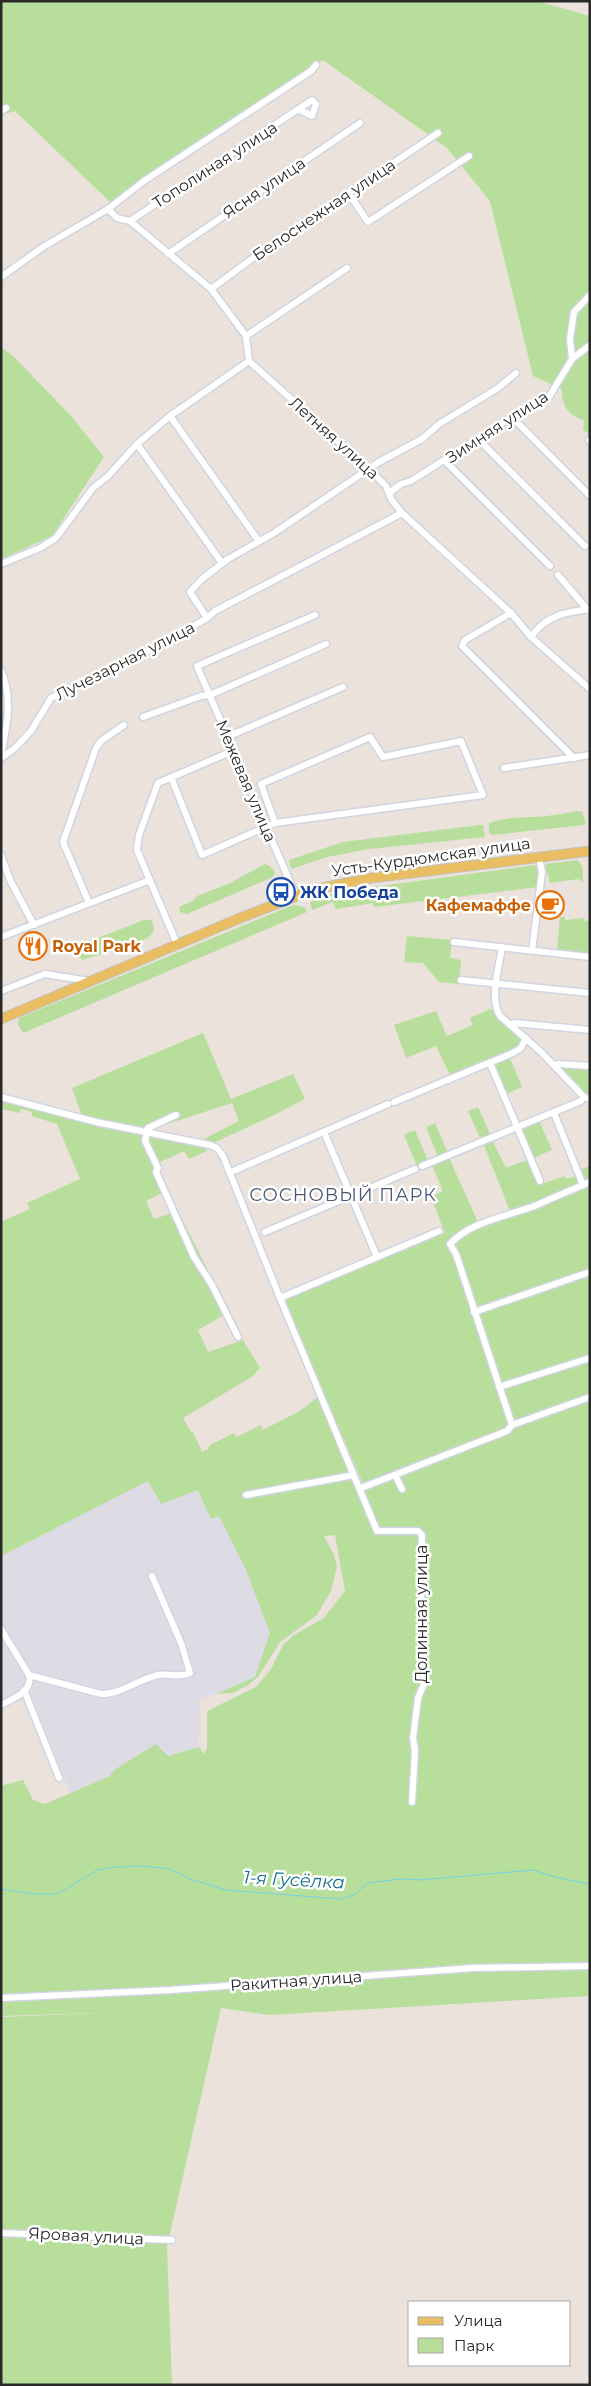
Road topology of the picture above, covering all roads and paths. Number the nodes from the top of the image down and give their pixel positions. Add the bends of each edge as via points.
1 (316, 65) dead end
2 (300, 110) dead end
3 (360, 123) dead end
4 (438, 133) dead end
5 (469, 156) dead end
6 (348, 194) junction
7 (108, 209) junction
8 (130, 221) junction
9 (168, 254) junction
10 (347, 268) dead end
11 (1, 277) edge
12 (211, 289) junction
13 (590, 295) edge
14 (246, 336) junction
15 (590, 345) edge
16 (572, 359) junction
17 (249, 361) junction
18 (516, 373) dead end
19 (170, 416) junction
20 (512, 417) junction
21 (478, 439) junction
22 (137, 444) junction
23 (444, 460) junction
24 (369, 469) junction
25 (390, 493) junction
26 (590, 496) edge
27 (402, 513) junction
28 (258, 540) junction
29 (585, 546) dead end
30 (222, 563) junction
31 (1, 564) edge
32 (550, 566) dead end
33 (558, 575) dead end
34 (588, 609) edge
35 (511, 613) junction
36 (315, 615) dead end
37 (207, 618) junction
38 (531, 637) junction
39 (326, 644) dead end
40 (1, 670) edge
41 (590, 679) edge
42 (581, 680) junction
43 (343, 688) dead end
44 (590, 689) edge
45 (210, 695) junction
46 (143, 717) dead end
47 (124, 725) dead end
48 (229, 736) junction
49 (235, 750) junction
50 (590, 755) edge
51 (1, 756) edge
52 (574, 758) junction
53 (504, 768) dead end
54 (171, 777) junction
55 (261, 784) junction
56 (250, 788) junction
57 (275, 823) junction
58 (266, 828) junction
59 (590, 851) edge
60 (1, 855) edge
61 (539, 857) junction
62 (150, 880) junction
63 (296, 896) junction
64 (89, 903) junction
65 (34, 925) junction
66 (1, 937) edge
67 (454, 942) dead end
68 (177, 944) junction
69 (502, 947) junction
70 (532, 950) junction
71 (590, 957) edge
72 (461, 980) dead end
73 (90, 981) junction
74 (497, 982) junction
75 (1, 991) edge
76 (590, 993) edge
77 (1, 1019) edge
78 (511, 1024) junction
79 (590, 1030) edge
80 (526, 1038) junction
81 (490, 1063) junction
82 (555, 1065) junction
83 (590, 1066) edge
84 (1, 1097) edge
85 (587, 1098) edge
86 (554, 1113) junction
87 (176, 1115) dead end
88 (517, 1127) junction
89 (146, 1132) junction
90 (324, 1132) junction
91 (231, 1172) junction
92 (540, 1181) dead end
93 (590, 1182) edge
94 (583, 1185) junction
95 (351, 1196) junction
96 (439, 1231) dead end
97 (265, 1232) dead end
98 (377, 1257) junction
99 (590, 1272) edge
100 (280, 1298) junction
101 (474, 1312) junction
102 (238, 1337) dead end
103 (590, 1358) edge
104 (499, 1387) junction
105 (590, 1397) edge
106 (512, 1425) junction
107 (354, 1475) junction
108 (395, 1475) junction
109 (361, 1488) junction
110 (402, 1489) dead end
111 (246, 1495) dead end
112 (152, 1576) dead end
113 (1, 1629) edge
114 (29, 1675) junction
115 (24, 1690) junction
116 (1, 1705) edge
117 (60, 1778) dead end
118 (412, 1802) dead end
119 (590, 1966) edge
120 (1, 1998) edge
121 (1, 2233) edge
122 (172, 2240) dead end

1 - 7 street via 144,181
2 - 8 street, Тополиная улица
3 - 9 street, Ясня улица
4 - 6 street, Белоснежная улица
5 - 6 street via 368,222
6 - 12 street, Белоснежная улица
7 - 8 street via 117,218
7 - 11 street
8 - 9 street
9 - 12 street
10 - 14 street
12 - 14 street
13 - 16 street via 574,312 570,339
14 - 17 street
15 - 16 street, Зимняя улица
16 - 20 street, Зимняя улица via 549,397
17 - 19 street
17 - 24 street, Летняя улица
18 - 24 street, Лучезарная улица via 498,388 439,424 422,439
19 - 22 street
19 - 28 street
20 - 21 street, Зимняя улица
20 - 26 street
21 - 23 street, Зимняя улица
21 - 29 street
22 - 30 street
22 - 31 street via 93,488 56,538
23 - 25 street, Зимняя улица
23 - 32 street
24 - 25 street, Летняя улица
24 - 28 street, Лучезарная улица via 274,533
25 - 27 street, Летняя улица
27 - 35 street, Летняя улица
27 - 37 street
28 - 30 street, Лучезарная улица
30 - 37 street, Лучезарная улица via 190,592
33 - 34 street
34 - 38 street via 553,616
35 - 38 street, Летняя улица
35 - 52 street via 465,640 462,646
36 - 45 street, Межевая улица via 197,666
37 - 51 street, Лучезарная улица via 174,638 51,698 31,731 15,748
38 - 42 street, Летняя улица
39 - 45 street
40 - 51 street via 7,684 8,720
41 - 42 street
42 - 44 street, Летняя улица
43 - 48 street
45 - 46 street
45 - 48 street, Межевая улица
47 - 64 street via 96,748 63,842
48 - 49 street, Межевая улица
49 - 54 street
49 - 56 street, Межевая улица
50 - 52 street
52 - 53 street
54 - 58 street via 202,855
54 - 62 street via 158,783 138,834 137,850
55 - 56 street
55 - 57 street
55 - 57 street via 368,738 372,738 383,757 461,741 484,793 480,797
56 - 58 street, Межевая улица
57 - 58 street
58 - 63 street, Межевая улица
59 - 61 main road, Усть-Курдюмская улица
60 - 65 street via 10,880
61 - 63 main road, Усть-Курдюмская улица via 371,878
61 - 70 street via 542,872
62 - 64 street
62 - 68 street
63 - 68 main road, Усть-Курдюмская улица
64 - 65 street
65 - 66 street
67 - 69 street
68 - 73 main road, Усть-Курдюмская улица
69 - 70 street
69 - 74 street
70 - 71 street
72 - 74 street
73 - 75 street via 45,974
73 - 77 main road, Усть-Курдюмская улица
74 - 76 street
74 - 78 street via 496,1010
78 - 79 street
78 - 80 street
80 - 81 street via 521,1048
80 - 82 street
81 - 88 street
81 - 90 street
82 - 83 street
82 - 85 street
84 - 89 street
85 - 86 street
86 - 88 street
86 - 94 street
87 - 89 street
88 - 92 street
88 - 95 street
89 - 91 street, Долинная улица via 217,1148
89 - 102 street via 146,1141 158,1168 156,1172 194,1256
90 - 91 street
90 - 95 street
91 - 100 street, Долинная улица
93 - 94 street
94 - 101 street via 495,1219 457,1236 450,1244
95 - 97 street
95 - 98 street
96 - 98 street
98 - 100 street
99 - 101 street
100 - 107 street, Долинная улица
101 - 104 street
103 - 104 street
104 - 106 street
105 - 106 street
106 - 108 street via 507,1431
107 - 109 street, Долинная улица
107 - 111 street
108 - 109 street
108 - 110 street
109 - 118 street, Долинная улица via 377,1531 418,1530 422,1535 424,1684 418,1698 413,1738
112 - 114 street via 181,1643 190,1673 159,1675 111,1694
113 - 114 street
114 - 115 street via 30,1682
115 - 116 street
115 - 117 street
119 - 120 street, Ракитная улица via 473,1968 171,1990
121 - 122 street, Яровая улица

